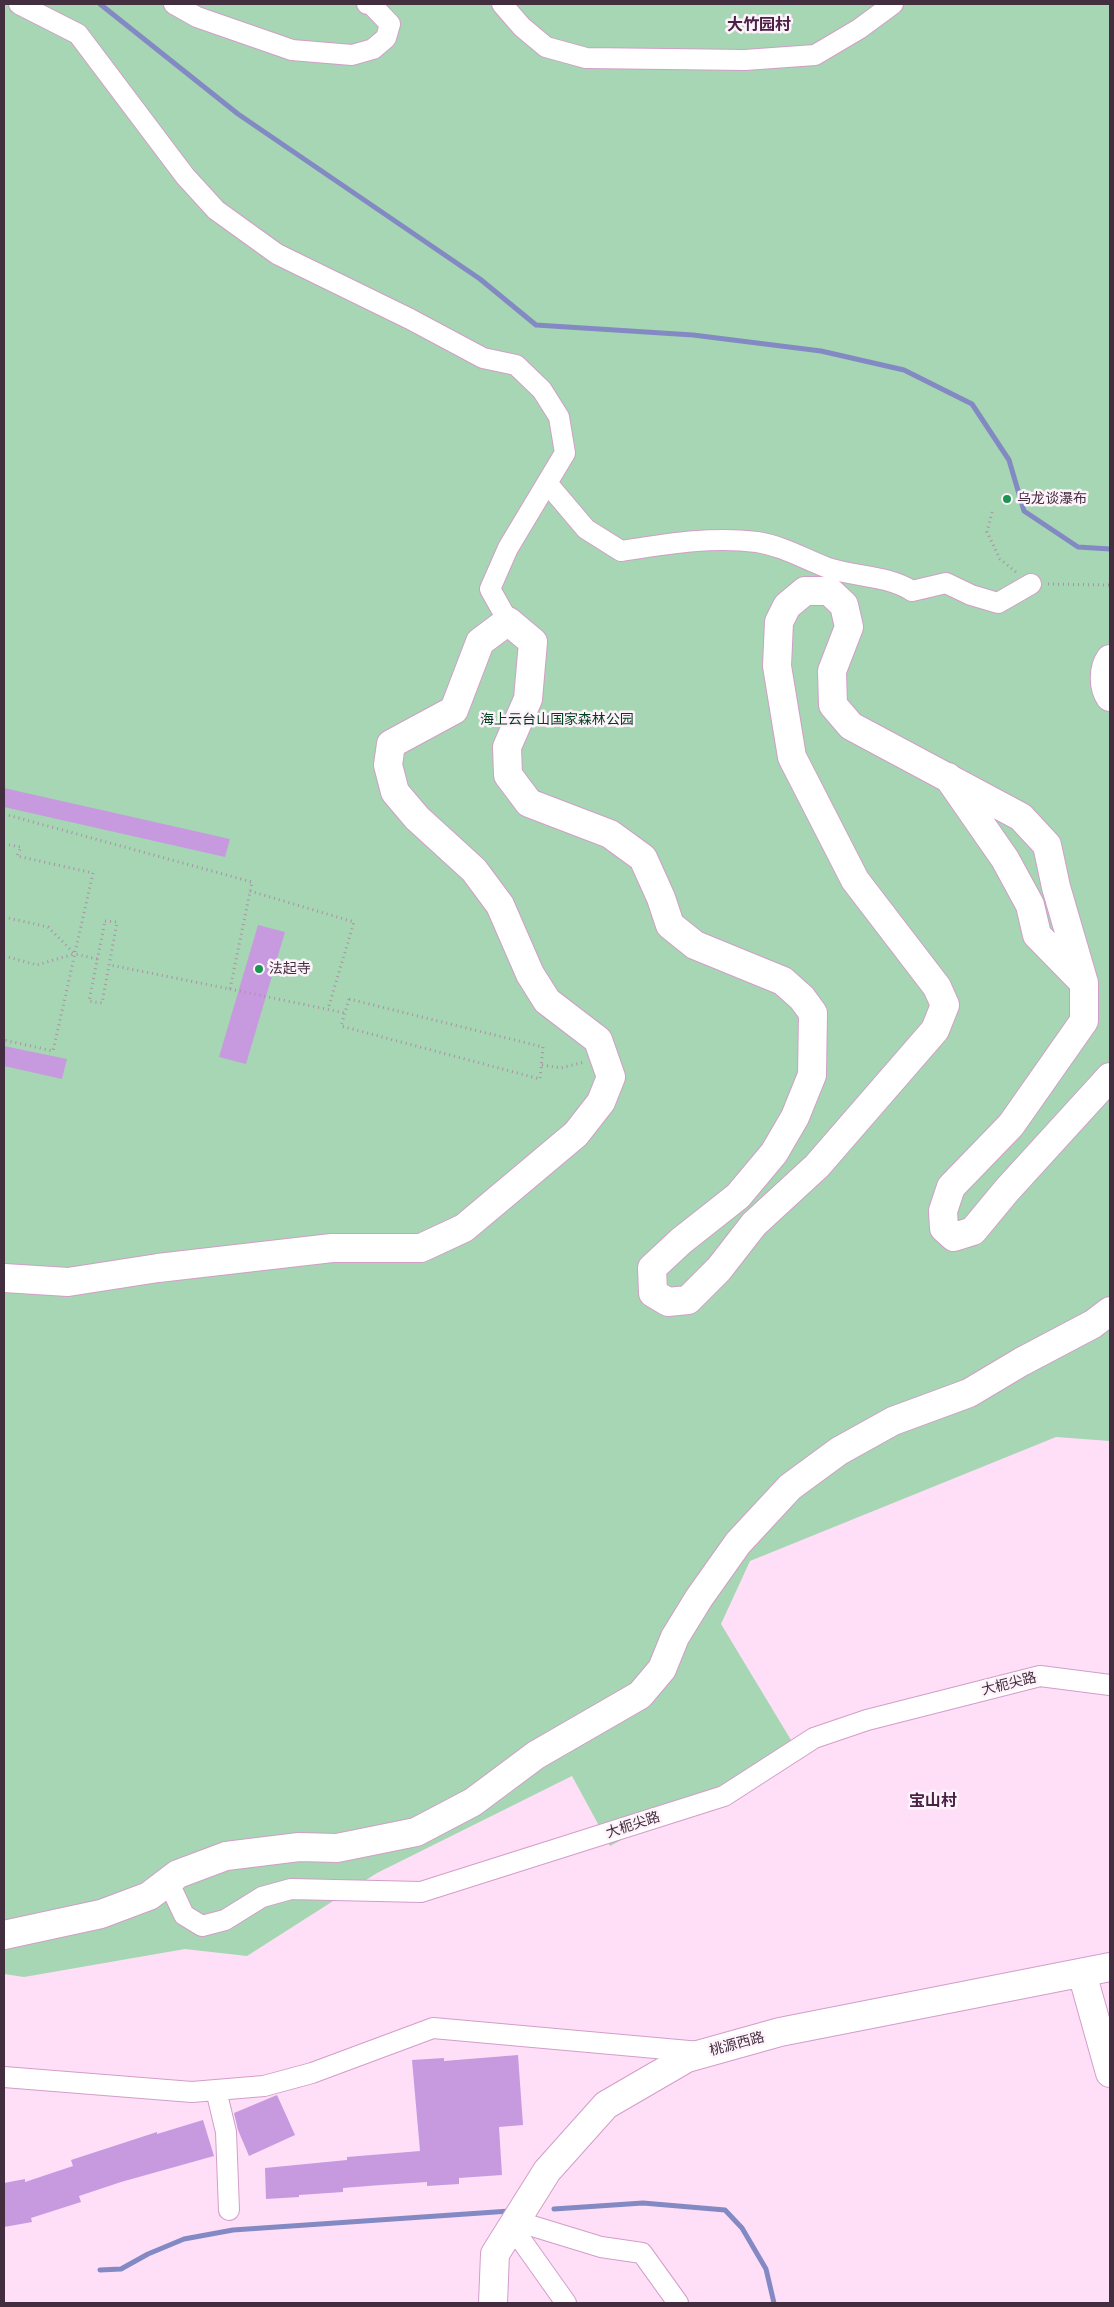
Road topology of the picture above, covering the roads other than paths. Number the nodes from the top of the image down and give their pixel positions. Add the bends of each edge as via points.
1 (19, 4) edge
2 (174, 4) edge
3 (367, 4) edge
4 (502, 4) edge
5 (893, 4) edge
6 (547, 483) junction
7 (1031, 584) dead end
8 (508, 621) junction
9 (1110, 659) edge
10 (1110, 697) edge
11 (948, 777) junction
12 (1084, 983) junction
13 (1110, 1077) edge
14 (4, 1278) edge
15 (1110, 1311) edge
16 (1110, 1685) edge
17 (168, 1882) junction
18 (4, 1935) edge
19 (1110, 1967) edge
20 (1082, 1973) junction
21 (707, 2052) junction
22 (1110, 2073) edge
23 (4, 2077) edge
24 (216, 2090) junction
25 (229, 2210) dead end
26 (514, 2224) junction
27 (493, 2303) edge
28 (566, 2303) edge
29 (678, 2303) edge

1 - 6 street via 78,34 185,176 216,210 277,254 483,358 516,366 542,390 559,417 565,453
2 - 3 street via 197,17 292,50 352,55 374,49 386,38 390,24
4 - 5 street via 546,47 586,58 745,60 815,55
6 - 7 street via 586,529 621,550 702,539 758,542 798,554 828,568 900,584 912,591 946,583 970,595 998,603
6 - 8 street via 508,548 490,589
8 - 11 street via 533,642 528,699 508,746 508,775 529,803 610,834 643,858 670,925 695,945 783,980 813,1013 812,1075 795,1117 774,1153 738,1196 652,1268 653,1293 668,1302 688,1300 719,1269 754,1224 818,1166 935,1030 946,1005 937,988 855,880 792,757 777,666 779,622 787,606 805,591 829,590 844,605 849,627 832,671 834,705 851,726
8 - 14 street via 480,642 454,710 391,744 388,764 395,792 417,818 474,870 500,905 530,974 547,1001 598,1040 611,1077 601,1102 576,1134 464,1228 421,1248 332,1248 68,1282
9 - 10 street via 1106,665 1105,690
11 - 12 street via 1005,859 1030,905 1036,935
11 - 12 street via 1021,817 1047,846
12 - 13 street via 1084,1021 1011,1125 951,1187 943,1211 944,1228 954,1237 973,1231
15 - 17 street via 1093,1324 969,1393 893,1421 839,1451 790,1487 727,1558 674,1637 662,1669 640,1695 536,1755 473,1802 416,1832 337,1848 299,1847 226,1856 178,1874
16 - 17 street, 大枙尖路 via 1040,1676 867,1720 814,1738 724,1796 421,1892 291,1889 262,1897 224,1920 202,1926 184,1915
17 - 18 street via 149,1896 101,1914
19 - 20 street, 桃源西路
20 - 21 street, 桃源西路 via 780,2032
20 - 22 street
21 - 24 street via 433,2028 312,2073 264,2086
21 - 26 street, 桃源西路 via 687,2058 606,2105 547,2171
23 - 24 street via 192,2092
24 - 25 street via 226,2132
26 - 27 street, 桃源西路 via 494,2254
26 - 28 street
26 - 29 street via 601,2247 642,2253

